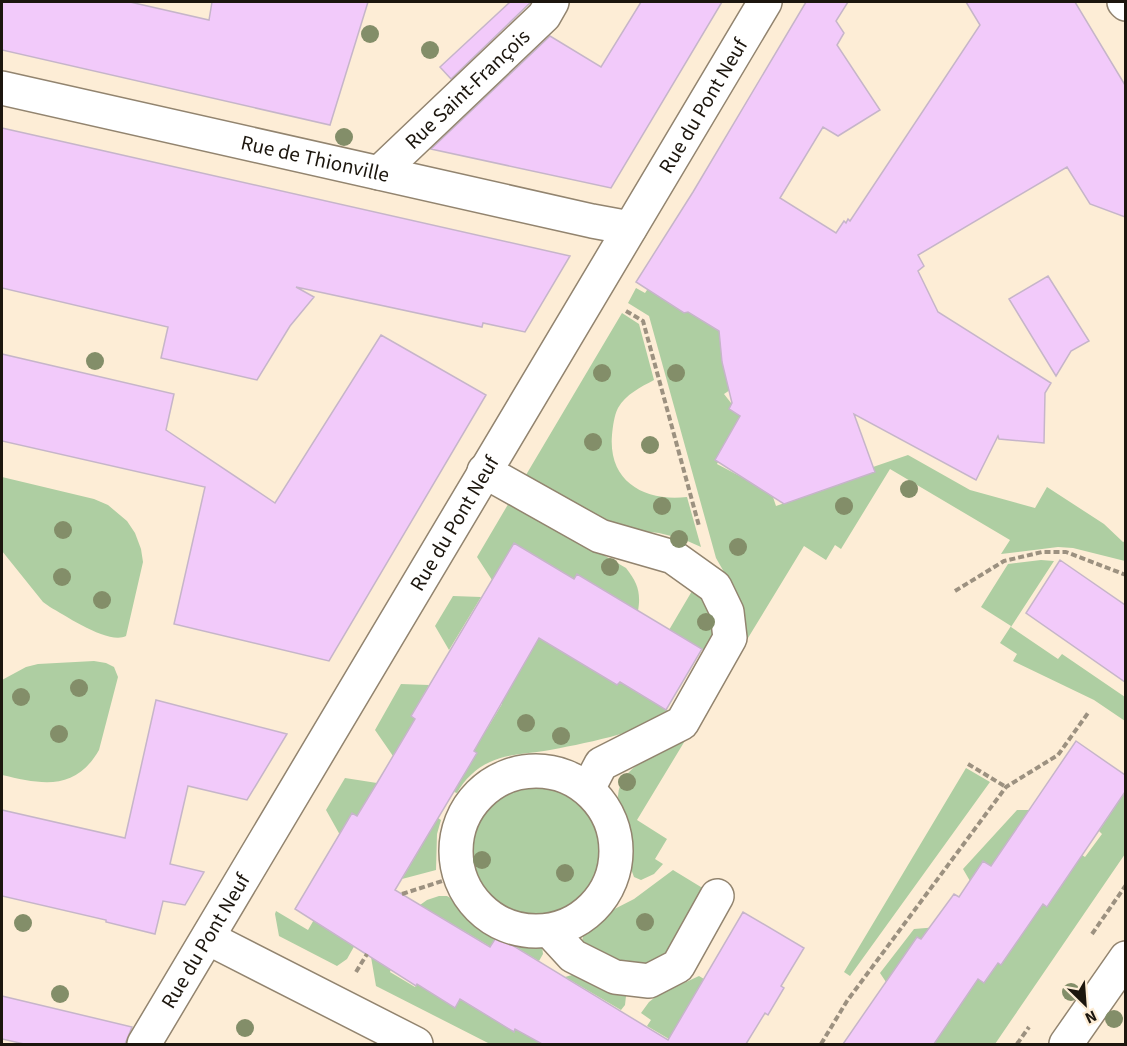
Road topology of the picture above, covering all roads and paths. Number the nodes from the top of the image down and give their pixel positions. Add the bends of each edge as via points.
1 (552, 2) edge
2 (765, 2) edge
3 (2, 88) edge
4 (379, 173) junction
5 (630, 228) junction
6 (591, 291) junction
7 (484, 471) junction
8 (700, 529) dead end
9 (1125, 575) edge
10 (955, 591) dead end
11 (1088, 713) dead end
12 (968, 764) dead end
13 (1006, 787) junction
14 (588, 789) junction
15 (461, 875) junction
16 (402, 894) dead end
17 (717, 896) dead end
18 (550, 931) junction
19 (208, 938) junction
20 (1125, 958) edge
21 (144, 1044) edge
22 (416, 1044) edge
23 (821, 1044) edge
24 (1066, 1044) edge

1 - 4 street, Rue Saint-François via 544,16
2 - 5 street, Rue du Pont Neuf
3 - 4 street, Rue de Thionville
4 - 5 street, Rue de Thionville
5 - 6 street, Rue du Pont Neuf
6 - 7 street, Rue du Pont Neuf
6 - 8 path via 643,321
7 - 14 street via 600,536 673,557 716,586 727,612 730,638 682,723 601,764
7 - 19 street, Rue du Pont Neuf
9 - 10 path via 1066,552 1042,552 1004,561
11 - 13 path via 1058,755
12 - 13 path
13 - 23 path via 847,1000
14 - 15 street via 564,776 537,771 510,775 486,789 468,809 458,835 457,862
14 - 18 street via 605,809 615,833 616,859 610,884 595,906 574,922
15 - 16 path
15 - 18 street via 479,907 500,923 524,930
17 - 18 street via 678,966 649,981 615,977 573,956
19 - 21 street, Rue du Pont Neuf
19 - 22 street
20 - 24 street

